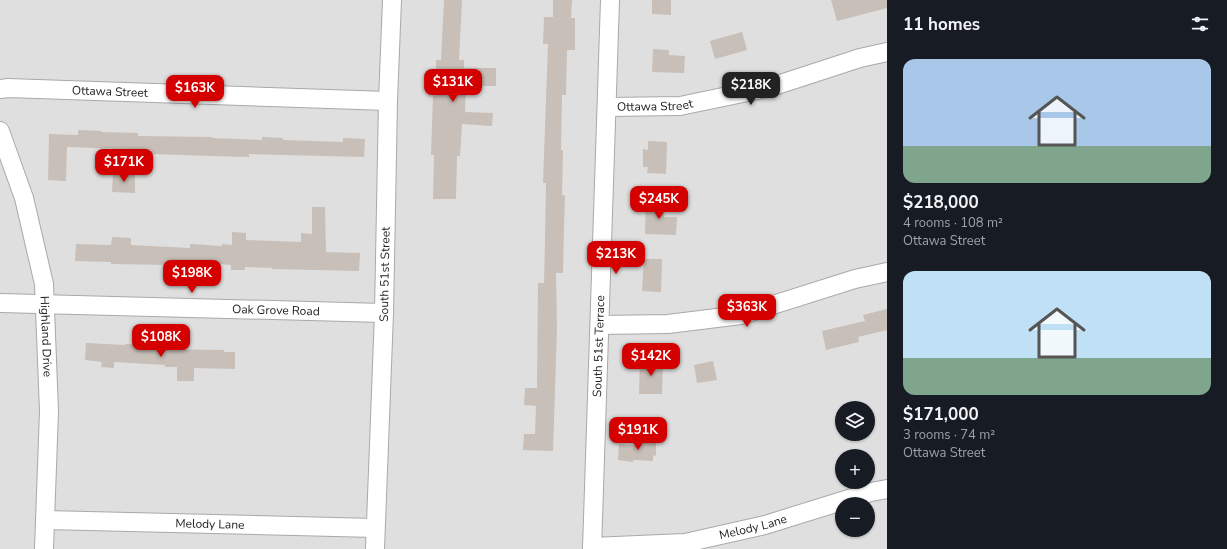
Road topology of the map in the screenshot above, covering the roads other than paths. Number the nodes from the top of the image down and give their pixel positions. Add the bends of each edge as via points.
1 (392, 0) edge
2 (610, 0) edge
3 (887, 52) edge
4 (0, 89) edge
5 (388, 101) junction
6 (607, 107) junction
7 (0, 130) edge
8 (887, 272) edge
9 (0, 303) edge
10 (46, 304) junction
11 (384, 313) junction
12 (600, 325) junction
13 (887, 489) edge
14 (45, 520) junction
15 (375, 528) junction
16 (592, 548) edge
17 (44, 549) edge
18 (374, 549) edge

1 - 5 street, South 51st Street
2 - 6 street, South 51st Terrace
3 - 6 street, Ottawa Street via 860,58 771,87 680,106
4 - 5 street, Ottawa Street
5 - 11 street, South 51st Street
6 - 12 street, South 51st Terrace
7 - 10 street, Highland Drive via 24,198 44,284
8 - 12 street via 855,278 741,315 668,324
9 - 10 street, Oak Grove Road
10 - 11 street, Oak Grove Road
10 - 14 street, Highland Drive via 49,411
11 - 15 street, South 51st Street
12 - 16 street, South 51st Terrace
13 - 16 street, Melody Lane via 766,526 685,543
14 - 15 street, Melody Lane
14 - 17 street, Highland Drive
15 - 18 street, South 51st Street

